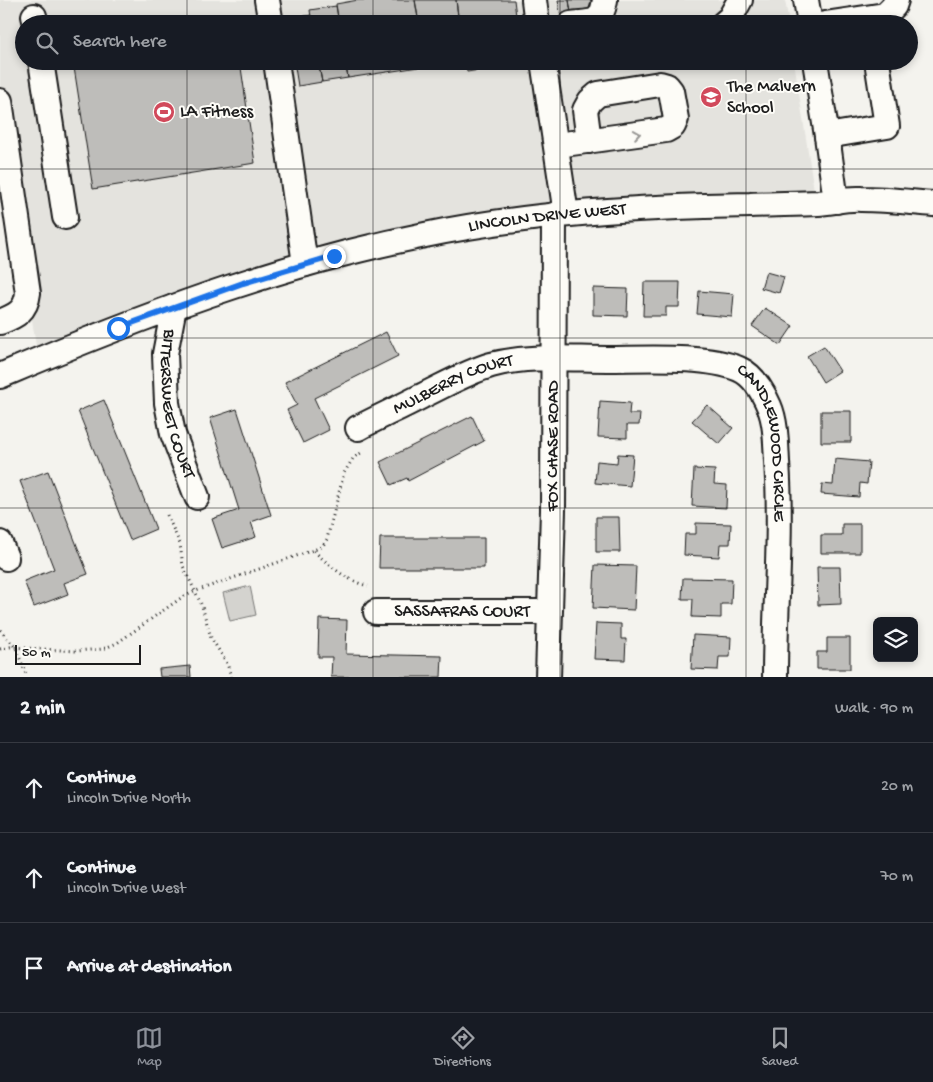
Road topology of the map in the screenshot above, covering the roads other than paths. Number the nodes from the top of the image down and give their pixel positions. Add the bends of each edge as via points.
1 (267, 0) edge
2 (534, 0) edge
3 (605, 0) edge
4 (740, 0) edge
5 (806, 0) edge
6 (896, 0) edge
7 (270, 15) edge
8 (536, 15) edge
9 (602, 15) edge
10 (732, 15) edge
11 (808, 15) edge
12 (882, 15) edge
13 (42, 70) edge
14 (277, 70) edge
15 (544, 70) edge
16 (816, 70) edge
17 (878, 70) edge
18 (0, 101) edge
19 (827, 136) junction
20 (589, 141) dead end
21 (557, 145) junction
22 (7, 197) edge
23 (836, 201) junction
24 (933, 204) edge
25 (560, 214) junction
26 (64, 217) dead end
27 (305, 264) junction
28 (174, 307) junction
29 (0, 322) edge
30 (554, 358) junction
31 (0, 376) edge
32 (358, 428) dead end
33 (197, 497) dead end
34 (376, 612) dead end
35 (549, 612) junction
36 (548, 677) edge
37 (776, 677) edge

1 - 7 street
2 - 8 street
3 - 9 street
4 - 10 street
5 - 11 street
6 - 12 street via 894,6
13 - 26 street
14 - 27 street
15 - 21 street, FOX CHASE ROAD
16 - 19 street
17 - 19 street via 887,126
18 - 22 street
19 - 23 street
20 - 21 street
21 - 25 street, FOX CHASE ROAD
22 - 29 street via 28,293 20,312
23 - 24 street, LINCOLN DRIVE WEST via 860,198
23 - 25 street, LINCOLN DRIVE WEST
25 - 27 street, LINCOLN DRIVE WEST via 424,235
25 - 30 street, FOX CHASE ROAD
27 - 28 street, LINCOLN DRIVE WEST
28 - 31 street, LINCOLN DRIVE WEST
28 - 33 street, BITTERSWEET COURT via 165,354 167,403 173,434
30 - 32 street, MULBERRY COURT via 513,360 477,370
30 - 35 street, FOX CHASE ROAD
30 - 37 street, CANDLEWOOD CIRCLE via 686,360 724,364 740,369 762,392 774,426 778,468
34 - 35 street, SASSAFRAS COURT
35 - 36 street, FOX CHASE ROAD

